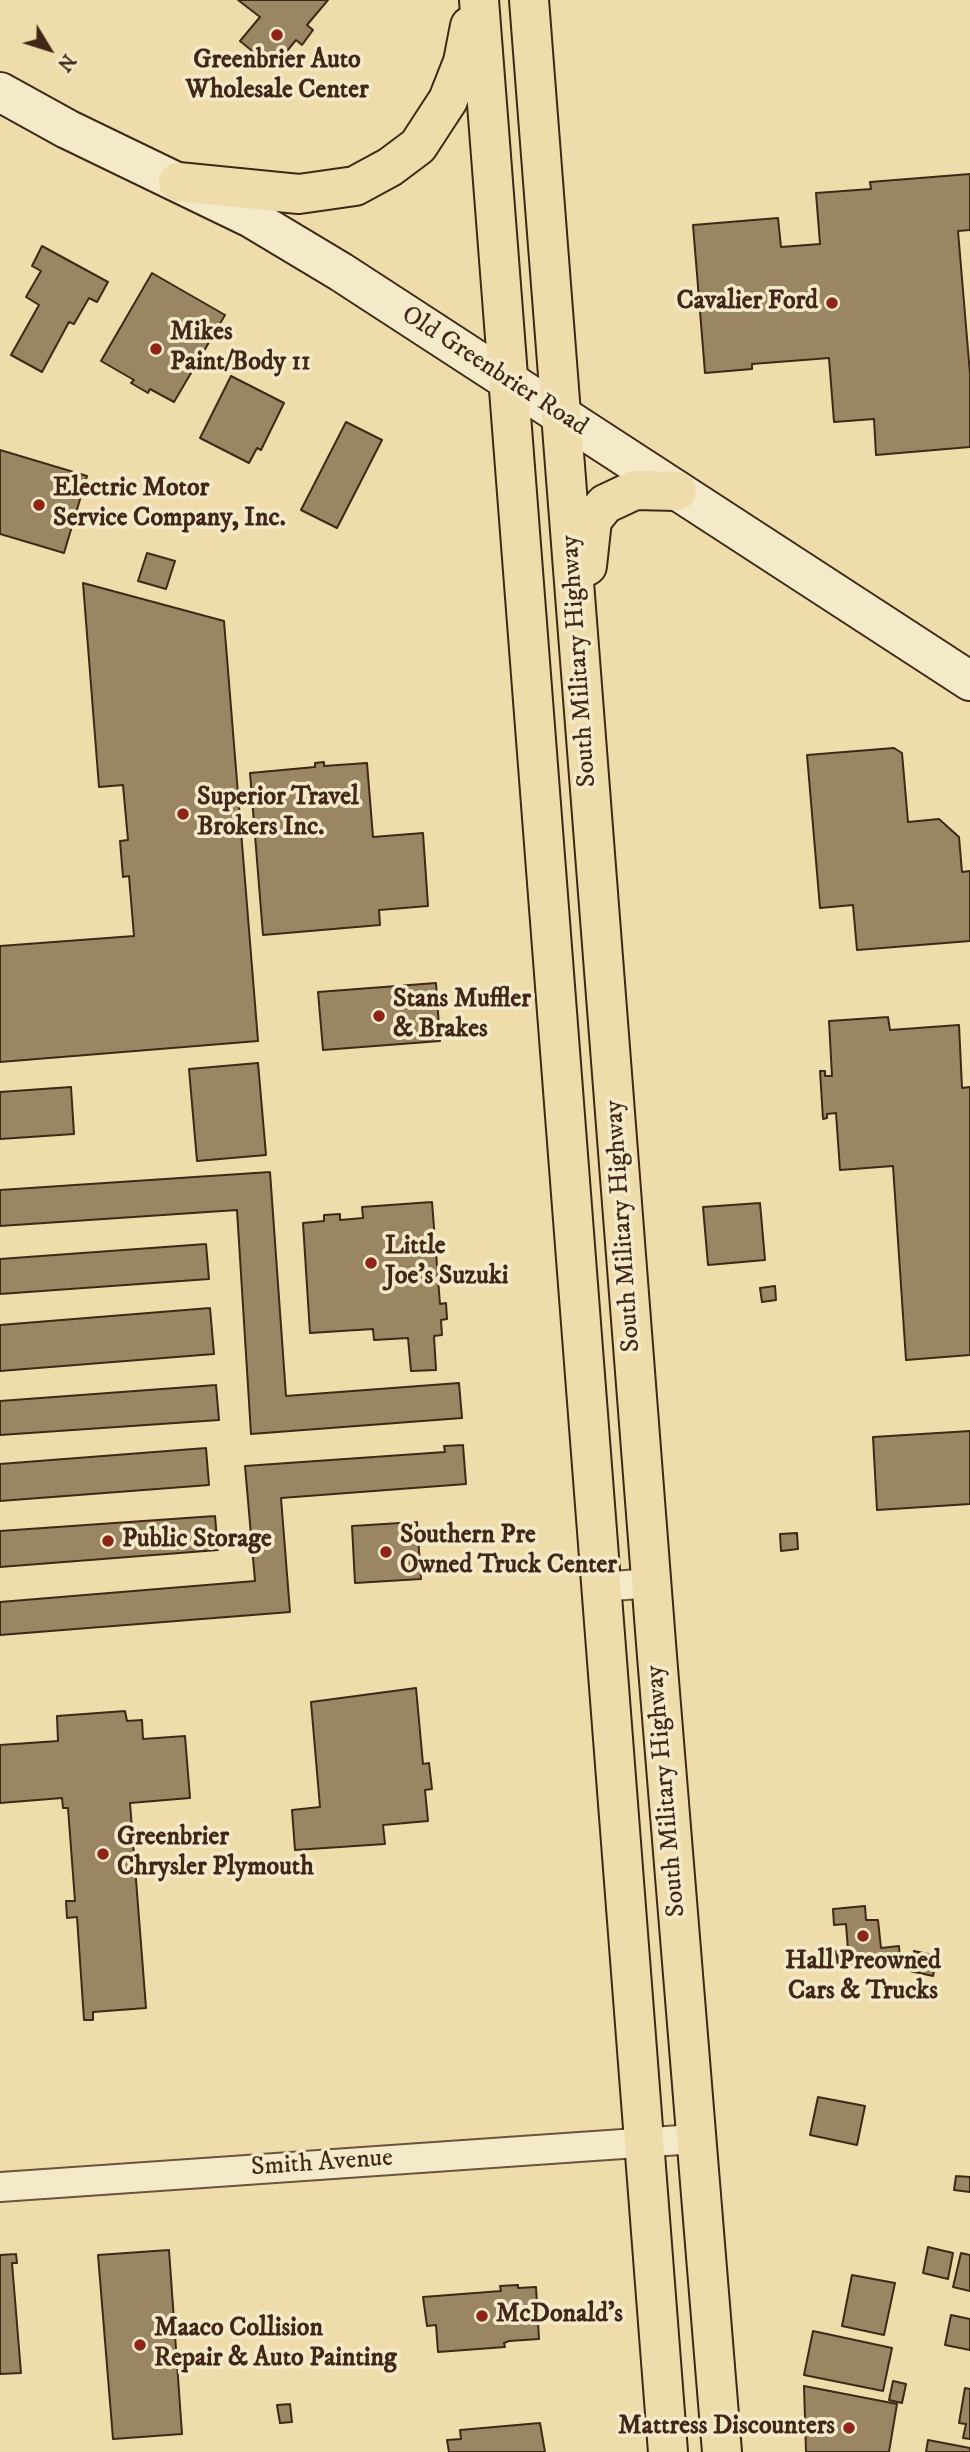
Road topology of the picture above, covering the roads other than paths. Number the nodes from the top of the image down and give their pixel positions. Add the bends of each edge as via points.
1 (477, 0) edge
2 (528, 0) edge
3 (0, 92) edge
4 (178, 182) junction
5 (508, 381) junction
6 (562, 416) junction
7 (677, 491) junction
8 (575, 594) junction
9 (970, 681) edge
10 (651, 1583) junction
11 (601, 1587) junction
12 (695, 2139) junction
13 (643, 2141) junction
14 (0, 2187) edge
15 (668, 2452) edge
16 (722, 2452) edge

1 - 4 main road via 463,62 447,100 418,146 390,167 355,186 299,194
1 - 5 main road, South Military Highway
2 - 6 main road, South Military Highway
3 - 4 street, Old Greenbrier Road
4 - 5 street, Old Greenbrier Road via 251,218 341,272
5 - 6 street, Old Greenbrier Road
5 - 11 main road, South Military Highway
6 - 7 street, Old Greenbrier Road
6 - 8 main road, South Military Highway
7 - 8 main road via 635,490 605,504 593,520 586,571
7 - 9 street, Old Greenbrier Road
8 - 10 main road, South Military Highway
10 - 11 street
10 - 12 main road, South Military Highway
11 - 13 main road, South Military Highway
12 - 13 street, Smith Avenue
12 - 16 main road, South Military Highway
13 - 14 street, Smith Avenue
13 - 15 main road, South Military Highway

